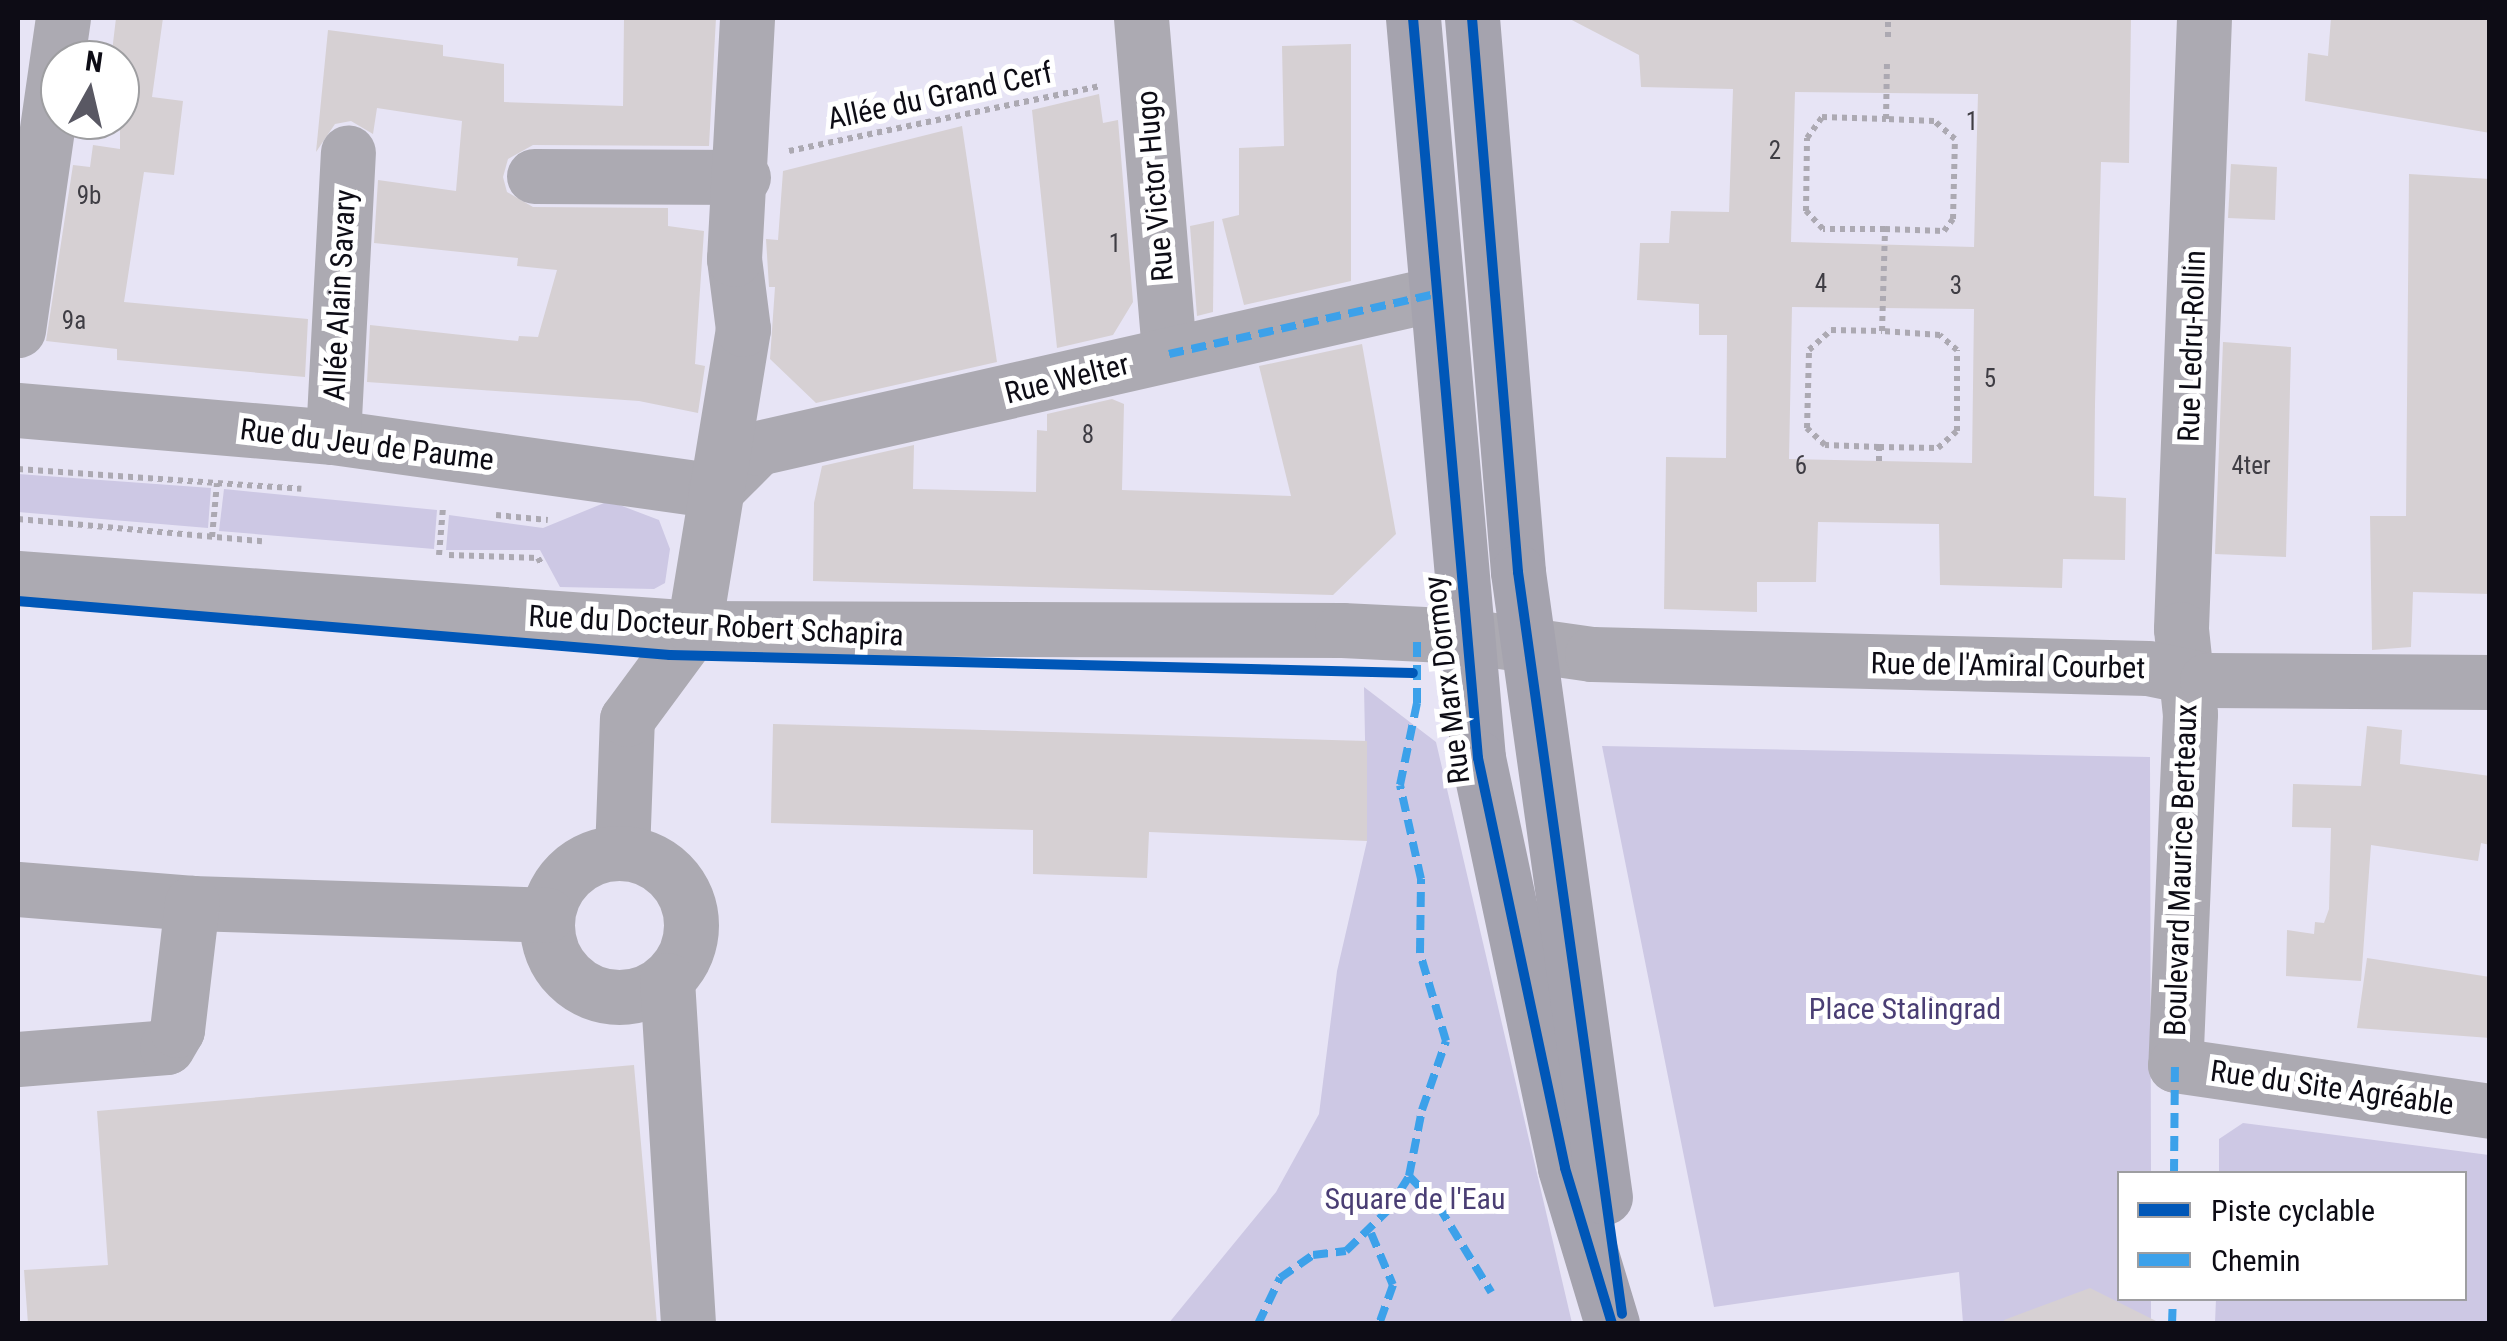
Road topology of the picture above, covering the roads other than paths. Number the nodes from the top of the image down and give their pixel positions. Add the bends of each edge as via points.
1 (63, 18) edge
2 (748, 18) edge
3 (1141, 18) edge
4 (1413, 18) edge
5 (1472, 18) edge
6 (2204, 18) edge
7 (348, 152) dead end
8 (744, 168) junction
9 (534, 176) dead end
10 (1435, 294) junction
11 (18, 330) edge
12 (1168, 354) junction
13 (18, 410) edge
14 (333, 437) junction
15 (714, 491) junction
16 (18, 578) edge
17 (694, 628) junction
18 (1465, 636) junction
19 (1527, 644) junction
20 (2186, 674) junction
21 (2488, 682) edge
22 (622, 853) junction
23 (18, 889) edge
24 (192, 903) junction
25 (547, 915) junction
26 (667, 980) junction
27 (18, 1059) edge
28 (2175, 1065) joint
29 (2490, 1111) edge
30 (688, 1324) edge
31 (1612, 1324) edge
32 (1623, 1324) edge

1 - 11 street
2 - 8 street
3 - 12 street, Rue Victor Hugo
4 - 10 main road, Rue Marx Dormoy
5 - 19 main road
6 - 20 street, Rue Ledru-Rollin via 2181,629
7 - 14 street, Allée Alain Savary
8 - 9 street
8 - 15 street via 734,260 743,328
10 - 12 street, Rue Welter
10 - 18 main road, Rue Marx Dormoy
12 - 15 street, Rue Welter via 758,448
13 - 14 street, Rue du Jeu de Paume
14 - 15 street, Rue du Jeu de Paume
15 - 17 street
16 - 17 street, Rue du Docteur Robert Schapira
17 - 18 street, Rue du Docteur Robert Schapira
17 - 22 street via 626,719
18 - 19 street, Rue du Docteur Robert Schapira
18 - 31 main road, Rue Marx Dormoy via 1478,758 1564,1168
19 - 20 street, Rue de l'Amiral Courbet via 1592,654
19 - 32 main road
20 - 21 street, Rue de l'Amiral Courbet via 2207,680
20 - 28 street, Boulevard Maurice Berteaux via 2190,714
22 - 25 street via 581,864 553,894
22 - 26 street via 666,871 690,913 690,938
23 - 24 street
24 - 25 street
24 - 27 street via 177,1030 167,1046
25 - 26 street via 554,958 584,989 627,997
26 - 30 street
28 - 29 street, Rue du Site Agréable

